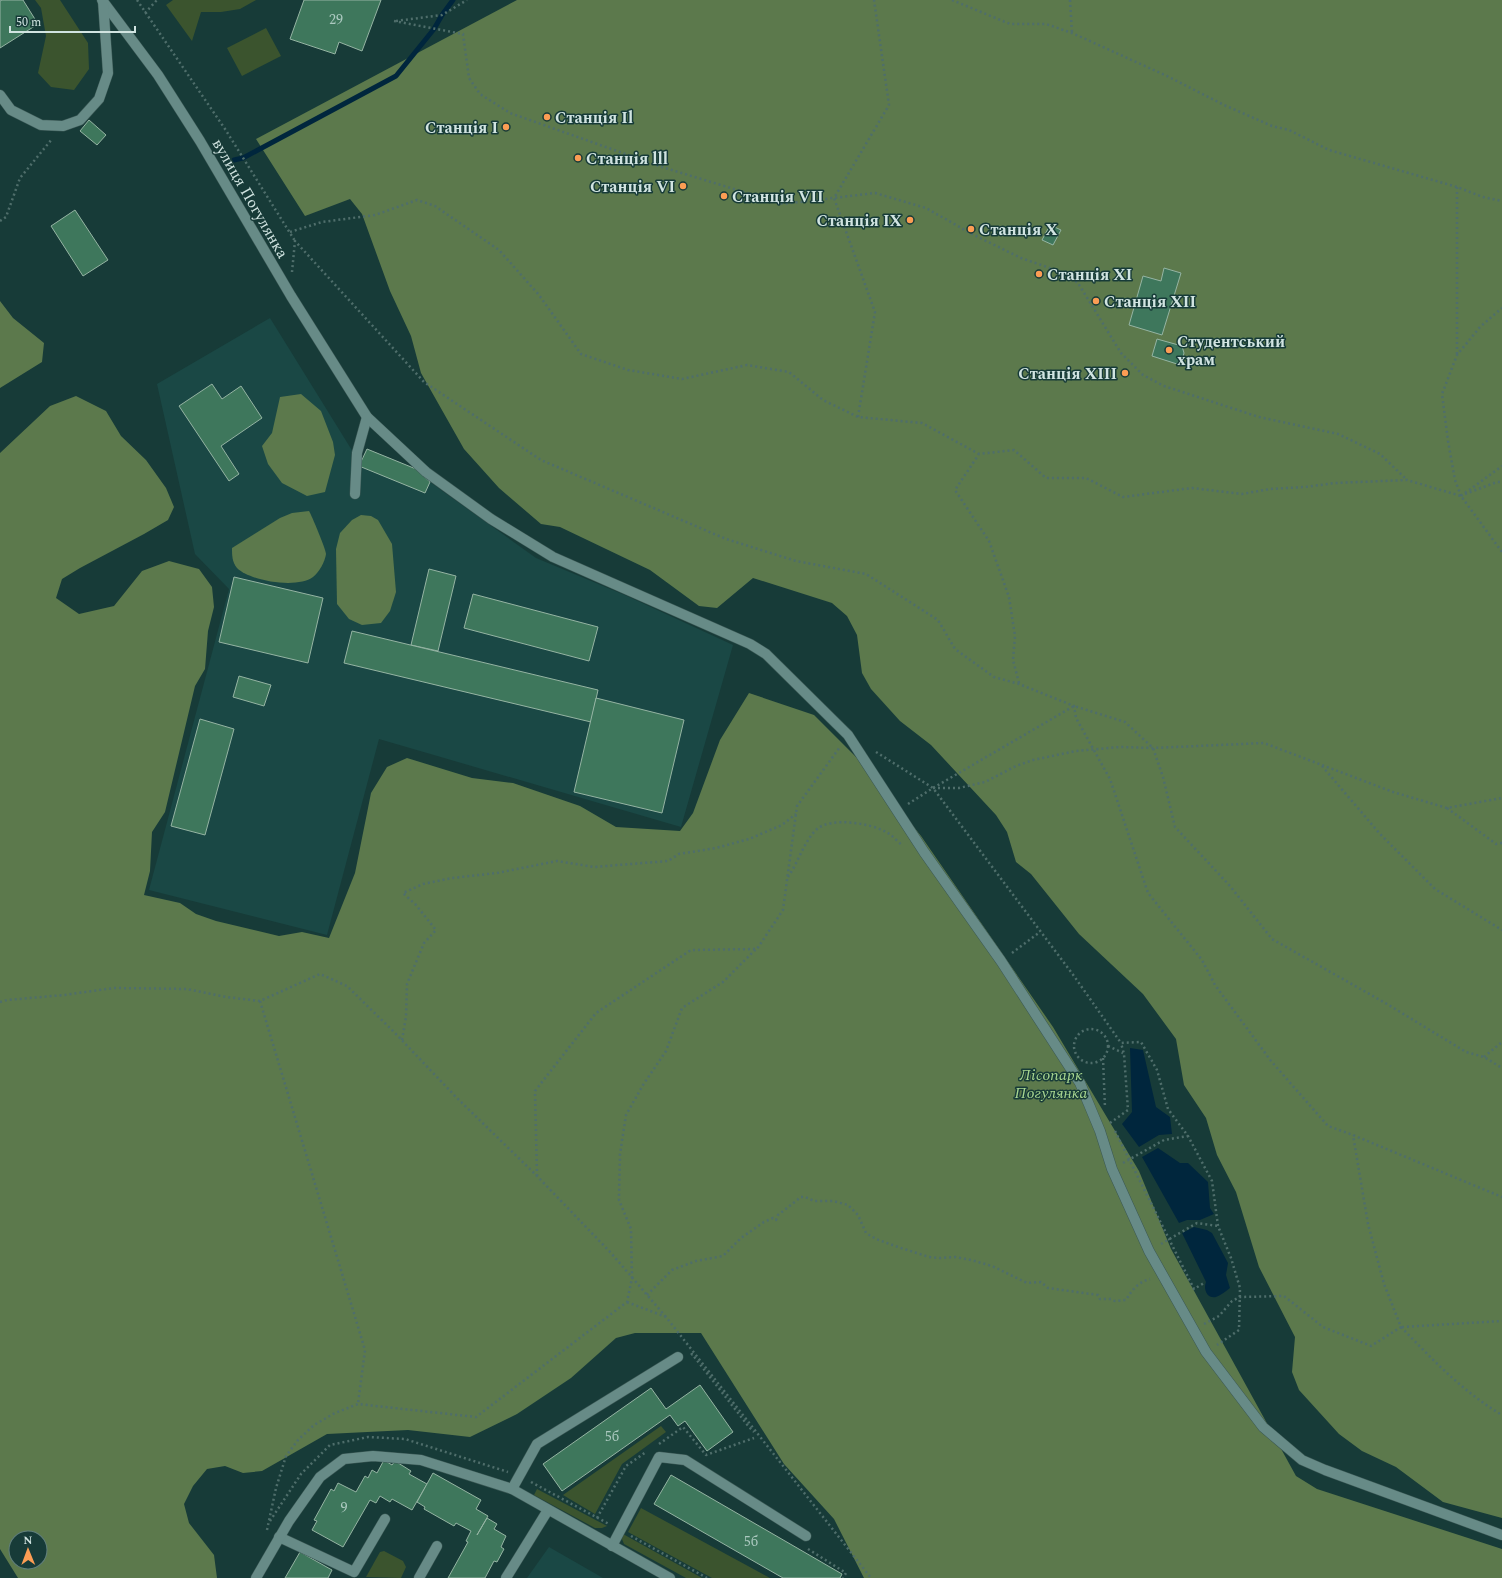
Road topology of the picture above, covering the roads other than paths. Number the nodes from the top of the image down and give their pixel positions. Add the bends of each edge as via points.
1 (103, 1) edge
2 (0, 95) edge
3 (367, 417) junction
4 (355, 494) dead end
5 (678, 1357) road end
6 (512, 1489) junction
7 (548, 1510) junction
8 (385, 1519) dead end
9 (1502, 1535) edge
10 (806, 1536) dead end
11 (279, 1537) junction
12 (437, 1546) dead end
13 (612, 1546) junction
14 (653, 1573) edge
15 (352, 1575) edge
16 (256, 1578) edge
17 (419, 1578) edge
18 (506, 1578) edge
19 (670, 1578) edge

1 - 2 street via 108,73 99,99 80,120 63,126 41,125 11,110
1 - 3 street, вулиця Погулянка via 158,74
3 - 4 street via 357,454
3 - 9 street, вулиця Погулянка via 426,472 524,540 553,557 750,644 766,654 848,735 924,852 1001,960 1080,1083 1100,1131 1112,1169 1163,1276 1206,1352 1263,1427 1302,1460
5 - 6 street via 537,1444
6 - 7 street
6 - 11 street via 421,1460 373,1456 344,1459 320,1477
7 - 13 street
7 - 18 street
8 - 15 street
10 - 13 street via 684,1460 659,1457
11 - 15 street
11 - 16 street
12 - 17 street
13 - 14 street
14 - 19 street

